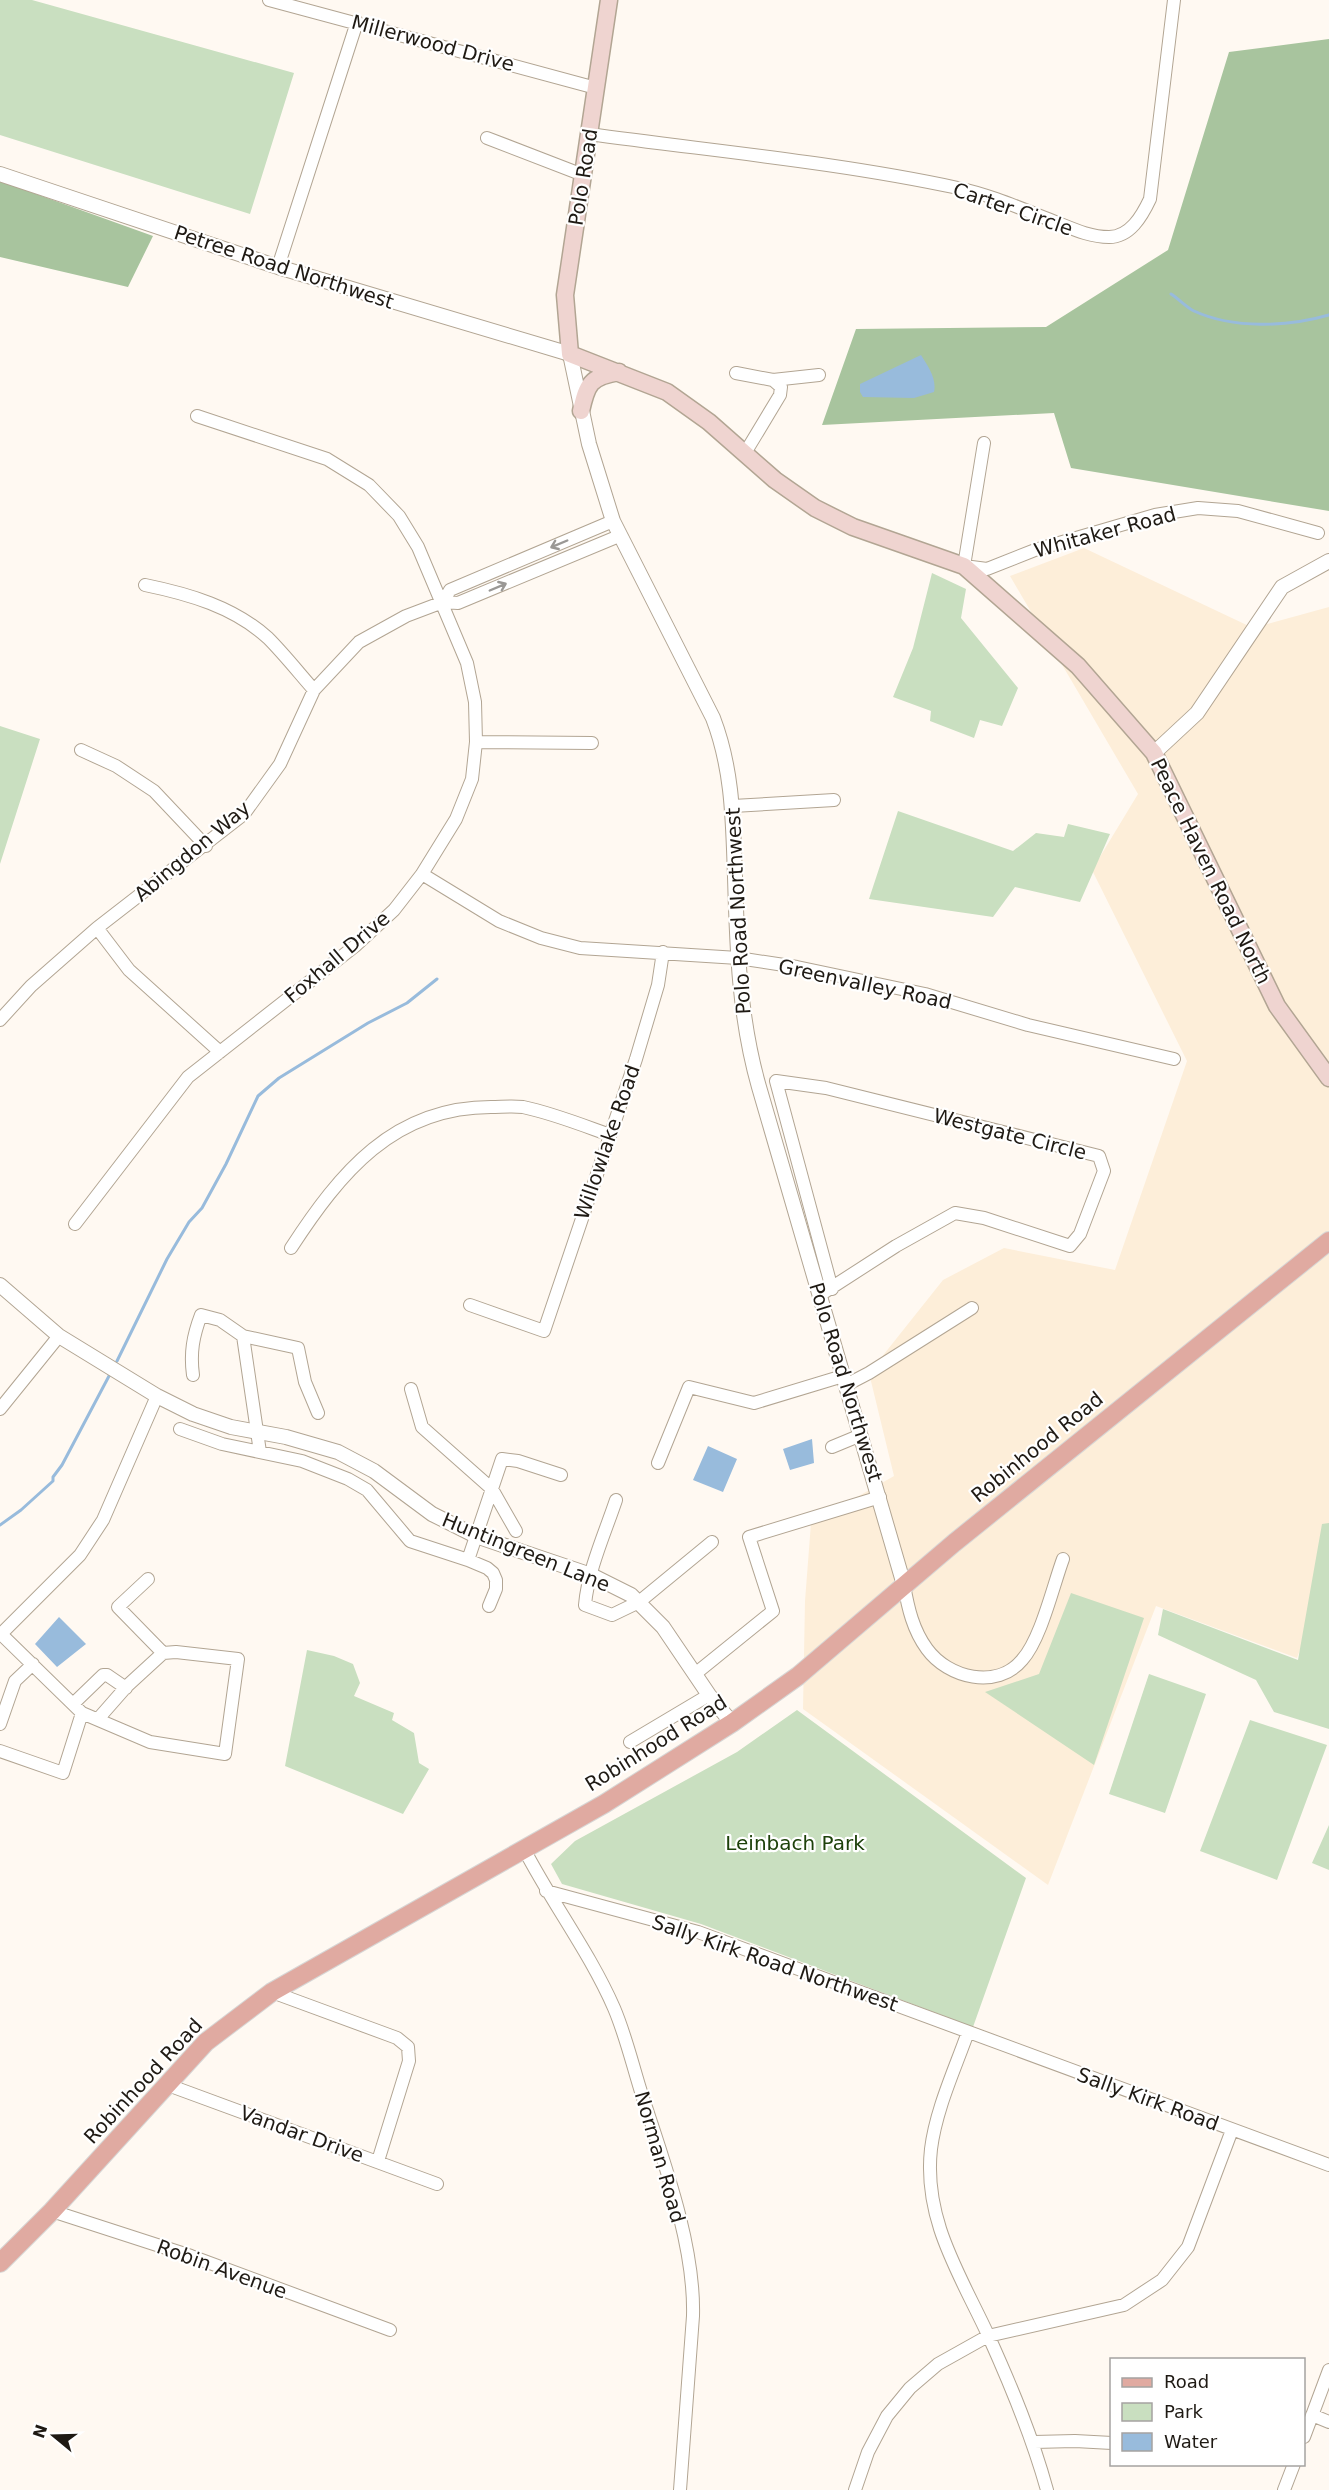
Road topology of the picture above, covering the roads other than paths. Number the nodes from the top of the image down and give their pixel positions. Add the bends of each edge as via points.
1 (268, 0) edge
2 (609, 0) edge
3 (1174, 0) edge
4 (357, 22) junction
5 (596, 88) junction
6 (589, 134) junction
7 (487, 138) dead end
8 (0, 174) edge
9 (583, 175) junction
10 (278, 267) junction
11 (570, 354) junction
12 (620, 372) junction
13 (736, 373) dead end
14 (819, 375) dead end
15 (773, 380) junction
16 (581, 411) junction
17 (197, 416) dead end
18 (984, 443) dead end
19 (745, 453) junction
20 (612, 521) junction
21 (1318, 533) dead end
22 (619, 536) junction
23 (1329, 561) edge
24 (964, 566) junction
25 (146, 585) dead end
26 (443, 602) junction
27 (314, 690) junction
28 (476, 742) junction
29 (592, 743) dead end
30 (81, 750) dead end
31 (1154, 753) junction
32 (834, 800) dead end
33 (733, 806) junction
34 (206, 846) junction
35 (422, 874) junction
36 (97, 928) junction
37 (663, 951) junction
38 (738, 958) junction
39 (0, 1020) edge
40 (220, 1052) junction
41 (1174, 1059) dead end
42 (1329, 1078) edge
43 (776, 1081) junction
44 (759, 1087) junction
45 (610, 1135) junction
46 (75, 1224) dead end
47 (1329, 1241) edge
48 (291, 1248) dead end
49 (0, 1284) edge
50 (826, 1292) junction
51 (470, 1305) dead end
52 (972, 1308) dead end
53 (59, 1336) junction
54 (243, 1336) junction
55 (193, 1375) dead end
56 (845, 1380) junction
57 (411, 1389) dead end
58 (157, 1396) junction
59 (0, 1409) edge
60 (318, 1413) dead end
61 (180, 1429) dead end
62 (257, 1432) junction
63 (861, 1435) junction
64 (832, 1447) dead end
65 (260, 1452) junction
66 (658, 1463) dead end
67 (561, 1475) dead end
68 (492, 1489) junction
69 (880, 1497) junction
70 (616, 1500) dead end
71 (516, 1531) dead end
72 (476, 1536) junction
73 (712, 1542) dead end
74 (1063, 1559) dead end
75 (468, 1560) junction
76 (591, 1575) junction
77 (148, 1579) dead end
78 (904, 1585) junction
79 (639, 1602) junction
80 (489, 1606) dead end
81 (1, 1633) edge
82 (163, 1653) junction
83 (33, 1664) junction
84 (695, 1674) junction
85 (126, 1688) junction
86 (709, 1695) junction
87 (78, 1708) junction
88 (98, 1719) junction
89 (732, 1723) junction
90 (0, 1725) edge
91 (630, 1742) dead end
92 (0, 1751) edge
93 (524, 1850) junction
94 (546, 1891) junction
95 (272, 1992) junction
96 (968, 2032) junction
97 (168, 2085) junction
98 (1232, 2130) junction
99 (378, 2161) junction
100 (1329, 2165) edge
101 (437, 2184) dead end
102 (52, 2211) junction
103 (0, 2263) edge
104 (390, 2330) dead end
105 (988, 2336) junction
106 (1329, 2370) edge
107 (1311, 2415) junction
108 (1329, 2422) edge
109 (1305, 2434) edge
110 (1034, 2442) junction
111 (1110, 2444) edge
112 (1293, 2466) edge
113 (680, 2490) edge
114 (855, 2490) edge
115 (1047, 2490) edge
116 (1284, 2490) edge

1 - 4 street, Millerwood Drive
2 - 5 main road, Polo Road
3 - 6 street, Carter Circle via 1150,199 1140,219 1125,232 1111,237 1086,234 960,188 875,172
4 - 5 street, Millerwood Drive
4 - 10 street
5 - 6 main road, Polo Road
6 - 9 main road, Polo Road
7 - 9 street
8 - 10 street, Petree Road Northwest
9 - 11 main road, Polo Road via 564,295
10 - 11 street, Petree Road Northwest
11 - 12 main road, Peace Haven Road North
11 - 16 street, Polo Road Northwest
12 - 16 main road via 591,382
12 - 19 main road, Peace Haven Road North via 667,392
13 - 15 street
14 - 15 street
15 - 19 street via 779,383 781,391
16 - 20 street, Polo Road Northwest
17 - 26 street, Foxhall Drive via 327,459 369,485 404,524
18 - 24 street
19 - 24 main road, Peace Haven Road North via 815,508 853,527
20 - 22 street, Polo Road Northwest
20 -> 26 street, Abingdon Way via 450,590
21 - 24 street, Whitaker Road via 1238,511 1198,508 1155,515 1053,544 987,569
26 -> 22 street, Abingdon Way via 458,603
22 - 33 street, Polo Road Northwest via 713,718 724,750
23 - 31 street via 1282,587 1197,713
24 - 31 main road, Peace Haven Road North via 1078,666
25 - 27 street via 184,593 228,610 267,638
26 - 27 street, Abingdon Way via 406,616 359,642
26 - 28 street, Foxhall Drive via 467,663 475,702
27 - 34 street, Abingdon Way via 280,764 244,814
28 - 29 street
28 - 35 street, Foxhall Drive via 472,779 456,819
30 - 34 street via 116,766 154,791
31 - 42 main road, Peace Haven Road North via 1277,1006
32 - 33 street
33 - 38 street, Polo Road Northwest
34 - 36 street, Abingdon Way
35 - 37 street, Greenvalley Road via 499,921 542,938 580,948
35 - 40 street, Foxhall Drive via 394,910 355,946
36 - 39 street, Abingdon Way via 31,986
36 - 40 street via 129,970
37 - 38 street, Greenvalley Road
37 - 45 street, Willowlake Road via 658,985
38 - 41 street, Greenvalley Road via 925,994 1028,1025
38 - 44 street, Polo Road Northwest via 743,1021
40 - 46 street, Foxhall Drive via 188,1077
43 - 44 street
43 - 50 street
43 - 50 street, Westgate Circle via 826,1088 1099,1156 1104,1171 1080,1234 1070,1246 984,1218 955,1213
44 - 50 street, Polo Road Northwest
45 - 48 street via 521,1107 465,1107 431,1115 395,1132 370,1150 322,1201
45 - 51 street, Willowlake Road via 544,1331
47 - 78 main road, Robinhood Road
49 - 53 street, Huntingreen Lane
50 - 56 street, Polo Road Northwest
52 - 56 street via 869,1373
53 - 58 street, Huntingreen Lane
53 - 59 street
54 - 55 street via 220,1320 201,1315 190,1358
54 - 60 street via 298,1348 305,1382
54 - 62 street
56 - 63 street, Polo Road Northwest
56 - 66 street via 754,1403 689,1387
57 - 68 street via 423,1427
58 - 62 street, Huntingreen Lane via 193,1414
58 - 81 street via 103,1520 80,1555
61 - 65 street
62 - 65 street
62 - 72 street, Huntingreen Lane via 338,1452 374,1471 432,1514
63 - 64 street
63 - 69 street, Polo Road Northwest
65 - 75 street via 302,1461 348,1479 367,1490 410,1541
67 - 68 street via 502,1460
68 - 71 street
68 - 72 street
69 - 78 street, Polo Road Northwest
69 - 84 street via 749,1538 773,1611
70 - 76 street
72 - 75 street
72 - 76 street, Huntingreen Lane
73 - 79 street
74 - 78 street via 1029,1651 1015,1668 999,1676 968,1676 934,1657 920,1640
75 - 80 street via 493,1573 496,1589
76 - 79 street, Huntingreen Lane
76 - 79 street via 585,1605 612,1615
77 - 82 street via 118,1607
78 - 89 main road, Robinhood Road via 798,1676
79 - 84 street, Huntingreen Lane via 663,1627
81 - 83 street
82 - 85 street
82 - 88 street via 238,1659 225,1754 150,1742
83 - 87 street
83 - 90 street via 15,1681
84 - 86 street, Huntingreen Lane
85 - 87 street via 103,1675
85 - 88 street
86 - 89 street, Huntingreen Lane
86 - 91 street
87 - 88 street
87 - 92 street via 63,1773
89 - 93 main road, Robinhood Road
93 - 94 street, Norman Road
93 - 95 main road, Robinhood Road
94 - 96 street, Sally Kirk Road Northwest via 698,1932
94 - 113 street, Norman Road via 614,2009 668,2177 689,2261 694,2295
95 - 97 main road, Robinhood Road via 206,2042
95 - 99 street via 397,2038 408,2047 409,2061
96 - 98 street, Sally Kirk Road
96 - 105 street via 931,2150 932,2204 948,2253
97 - 99 street, Vandar Drive
97 - 102 main road, Robinhood Road
98 - 100 street, Sally Kirk Road
98 - 105 street via 1188,2247 1162,2280 1124,2305
99 - 101 street, Vandar Drive
102 - 103 main road, Robinhood Road
102 - 104 street, Robin Avenue via 191,2256
105 - 110 street
105 - 114 street via 938,2364 910,2388 882,2425
106 - 107 street
107 - 108 street
107 - 109 street
110 - 111 street
110 - 115 street
112 - 116 street

